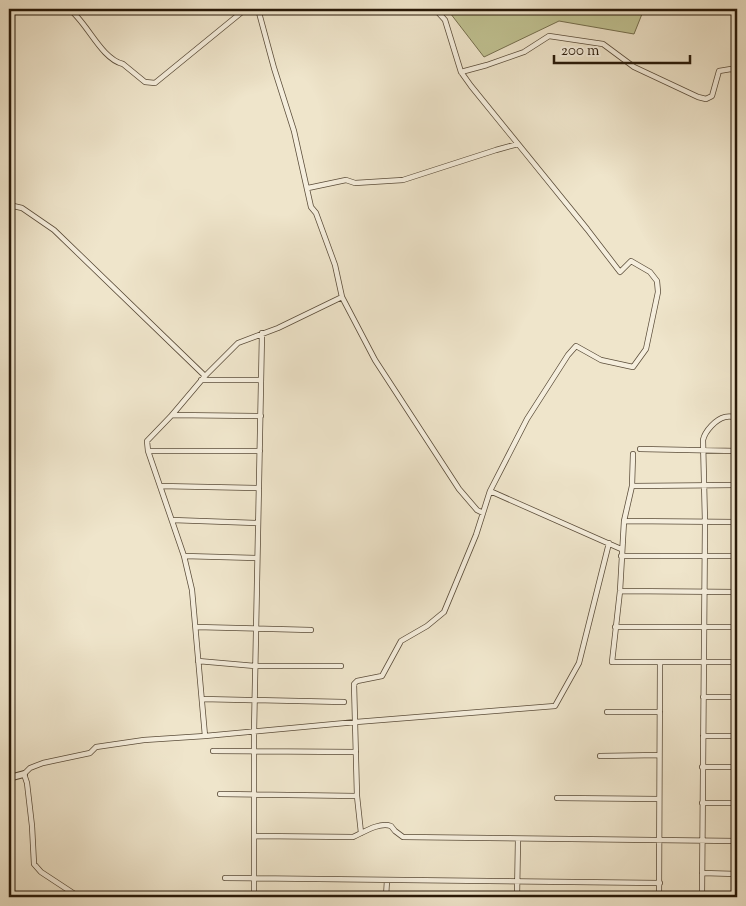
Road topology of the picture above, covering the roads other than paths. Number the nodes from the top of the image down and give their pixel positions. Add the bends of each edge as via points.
1 (69, 9) edge
2 (252, 9) edge
3 (258, 9) edge
4 (435, 9) edge
5 (461, 72) junction
6 (737, 73) edge
7 (518, 144) junction
8 (308, 188) junction
9 (9, 205) edge
10 (342, 297) junction
11 (262, 333) junction
12 (203, 378) junction
13 (261, 380) junction
14 (172, 415) junction
15 (260, 416) junction
16 (737, 417) edge
17 (640, 449) dead end
18 (148, 451) junction
19 (260, 451) junction
20 (703, 451) junction
21 (737, 451) edge
22 (633, 454) dead end
23 (160, 486) junction
24 (632, 486) junction
25 (704, 486) junction
26 (737, 486) edge
27 (259, 488) junction
28 (490, 491) junction
29 (483, 513) junction
30 (172, 520) junction
31 (624, 521) junction
32 (705, 522) junction
33 (737, 522) edge
34 (258, 523) junction
35 (609, 543) junction
36 (622, 549) junction
37 (184, 556) junction
38 (621, 556) junction
39 (703, 556) junction
40 (737, 556) edge
41 (258, 558) junction
42 (620, 591) junction
43 (704, 591) junction
44 (737, 592) edge
45 (703, 626) junction
46 (196, 627) junction
47 (256, 627) junction
48 (615, 627) junction
49 (737, 627) edge
50 (311, 630) dead end
51 (198, 662) junction
52 (660, 662) junction
53 (703, 662) junction
54 (737, 662) edge
55 (255, 666) junction
56 (341, 666) dead end
57 (737, 697) edge
58 (703, 698) junction
59 (202, 699) junction
60 (254, 699) junction
61 (344, 702) dead end
62 (607, 712) dead end
63 (660, 712) junction
64 (356, 722) junction
65 (254, 732) junction
66 (205, 736) junction
67 (703, 736) junction
68 (737, 736) edge
69 (213, 751) dead end
70 (254, 752) junction
71 (356, 752) junction
72 (659, 755) junction
73 (600, 756) dead end
74 (702, 767) junction
75 (737, 767) edge
76 (24, 774) junction
77 (9, 778) edge
78 (220, 794) dead end
79 (255, 794) junction
80 (357, 796) junction
81 (557, 798) dead end
82 (659, 799) junction
83 (702, 803) junction
84 (737, 803) edge
85 (361, 833) junction
86 (255, 836) junction
87 (518, 839) junction
88 (702, 840) junction
89 (737, 840) edge
90 (660, 841) junction
91 (702, 873) junction
92 (737, 874) edge
93 (224, 878) dead end
94 (255, 879) junction
95 (387, 880) junction
96 (517, 881) junction
97 (660, 883) junction
98 (79, 897) edge
99 (254, 897) edge
100 (386, 897) edge
101 (517, 897) edge
102 (660, 897) edge
103 (702, 897) edge

1 - 2 street via 80,18 110,57 145,82 155,83 242,12
3 - 8 street
4 - 5 street via 445,20
5 - 6 street via 524,52 549,36 603,44 634,67 706,99 712,96 719,71 731,69
5 - 7 street
7 - 8 street via 403,180 355,183 346,180
7 - 28 street via 620,272 631,261 650,272 657,281 658,292 646,348 633,367 601,360 576,346 526,419
8 - 10 street via 311,207 335,265
9 - 12 street via 22,208 54,230
10 - 11 street
10 - 29 street via 375,360 460,489
11 - 12 street via 238,343
11 - 13 street
12 - 13 street
12 - 14 street
13 - 15 street
14 - 15 street
14 - 18 street via 149,437
15 - 19 street
16 - 20 street via 724,417 713,424 704,436
17 - 20 street
18 - 19 street
18 - 23 street
19 - 27 street
20 - 21 street
20 - 25 street
22 - 24 street
23 - 27 street
23 - 30 street
24 - 25 street
24 - 31 street
25 - 26 street
25 - 32 street
27 - 34 street
28 - 29 street
28 - 35 street
29 - 64 street via 444,612 401,641 382,676 354,684
30 - 34 street
30 - 37 street
31 - 32 street
31 - 36 street
32 - 33 street
32 - 39 street
34 - 41 street
35 - 36 street
35 - 64 street via 579,663 555,706
36 - 38 street
37 - 41 street
37 - 46 street
38 - 39 street
38 - 42 street
39 - 40 street
39 - 43 street
41 - 47 street
42 - 43 street
42 - 48 street
43 - 44 street
43 - 45 street
45 - 48 street
45 - 49 street
45 - 53 street
46 - 47 street
46 - 51 street
47 - 50 street
47 - 55 street
48 - 52 street via 612,662
51 - 55 street
51 - 59 street
52 - 53 street
52 - 63 street
53 - 54 street
53 - 58 street
55 - 56 street
55 - 60 street
57 - 58 street
58 - 67 street
59 - 60 street
59 - 66 street
60 - 61 street
60 - 65 street
62 - 63 street
63 - 72 street
64 - 65 street
64 - 71 street
65 - 66 street
65 - 70 street
66 - 76 street via 96,747 90,753 43,763
67 - 68 street
67 - 74 street
69 - 70 street
70 - 71 street
70 - 79 street
71 - 80 street
72 - 73 street
72 - 82 street
74 - 75 street
74 - 83 street
76 - 77 street
76 - 98 street via 34,864
78 - 79 street
79 - 80 street
79 - 86 street
80 - 85 street
81 - 82 street
82 - 90 street
83 - 84 street
83 - 88 street
85 - 86 street via 353,837
85 - 87 street via 385,824 404,837
86 - 94 street
87 - 90 street
87 - 96 street
88 - 89 street
88 - 90 street
88 - 91 street
90 - 97 street
91 - 92 street
91 - 103 street
93 - 94 street
94 - 95 street
94 - 99 street
95 - 96 street
95 - 100 street
96 - 97 street
96 - 101 street
97 - 102 street

